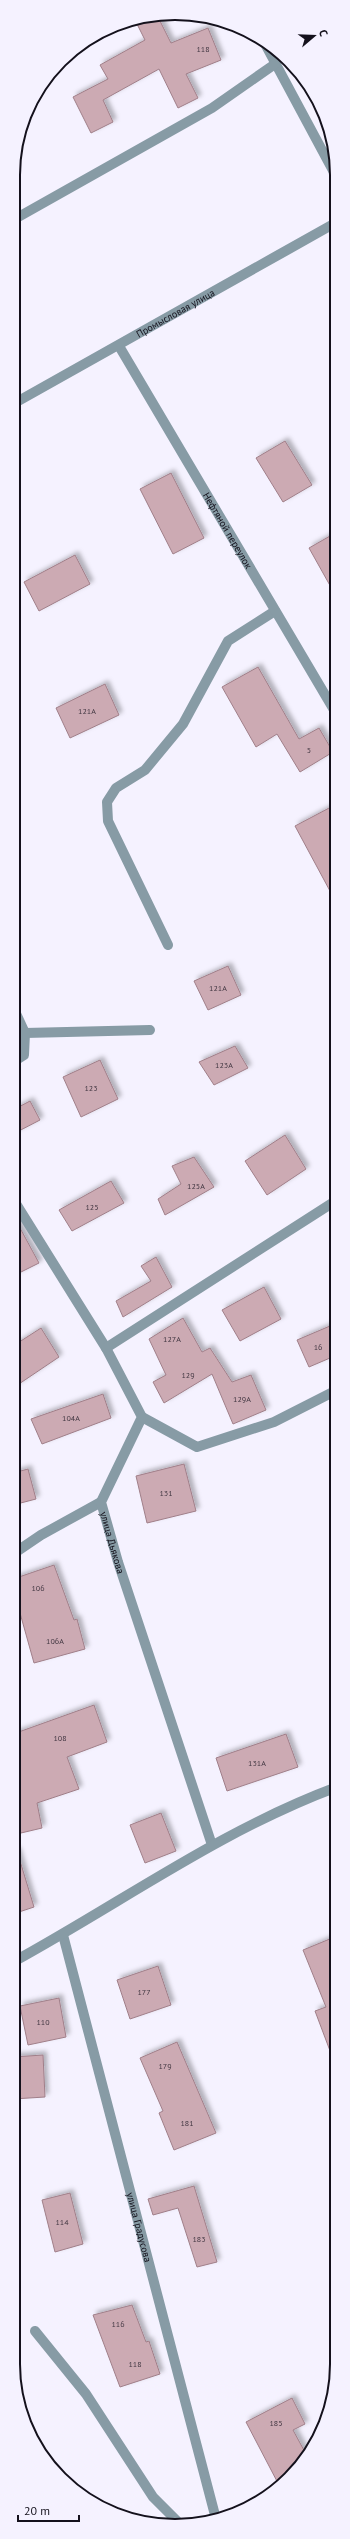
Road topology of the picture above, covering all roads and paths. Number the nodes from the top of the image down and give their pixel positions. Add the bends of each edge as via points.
1 (269, 52) edge
2 (275, 64) junction
3 (330, 165) edge
4 (20, 216) edge
5 (330, 226) edge
6 (119, 346) junction
7 (20, 400) edge
8 (275, 611) junction
9 (330, 702) edge
10 (168, 945) dead end
11 (20, 1022) edge
12 (150, 1030) dead end
13 (25, 1033) junction
14 (20, 1058) edge
15 (330, 1204) edge
16 (20, 1210) edge
17 (106, 1348) junction
18 (330, 1394) edge
19 (142, 1417) junction
20 (101, 1502) junction
21 (20, 1549) edge
22 (330, 1790) edge
23 (212, 1846) junction
24 (63, 1935) junction
25 (20, 1958) edge
26 (35, 2331) dead end
27 (215, 2514) edge
28 (175, 2519) edge

1 - 2 street
2 - 3 street
2 - 4 street via 212,108
5 - 6 street, Промысловая улица
6 - 7 street, Промысловая улица
6 - 8 street, Нефтяной переулок
8 - 9 street, Нефтяной переулок
8 - 10 street via 228,641 183,724 145,770 116,788 107,802 108,821
11 - 13 street
12 - 13 street
13 - 14 street via 24,1055
15 - 17 street
16 - 17 street
17 - 19 street
18 - 19 street via 274,1422 196,1447
19 - 20 street, улица Дьякова
20 - 21 street
20 - 23 street, улица Дьякова via 118,1562
22 - 23 street via 300,1801
23 - 24 street
24 - 25 street
24 - 27 street, улица Градусова
26 - 28 street via 86,2394 152,2497

